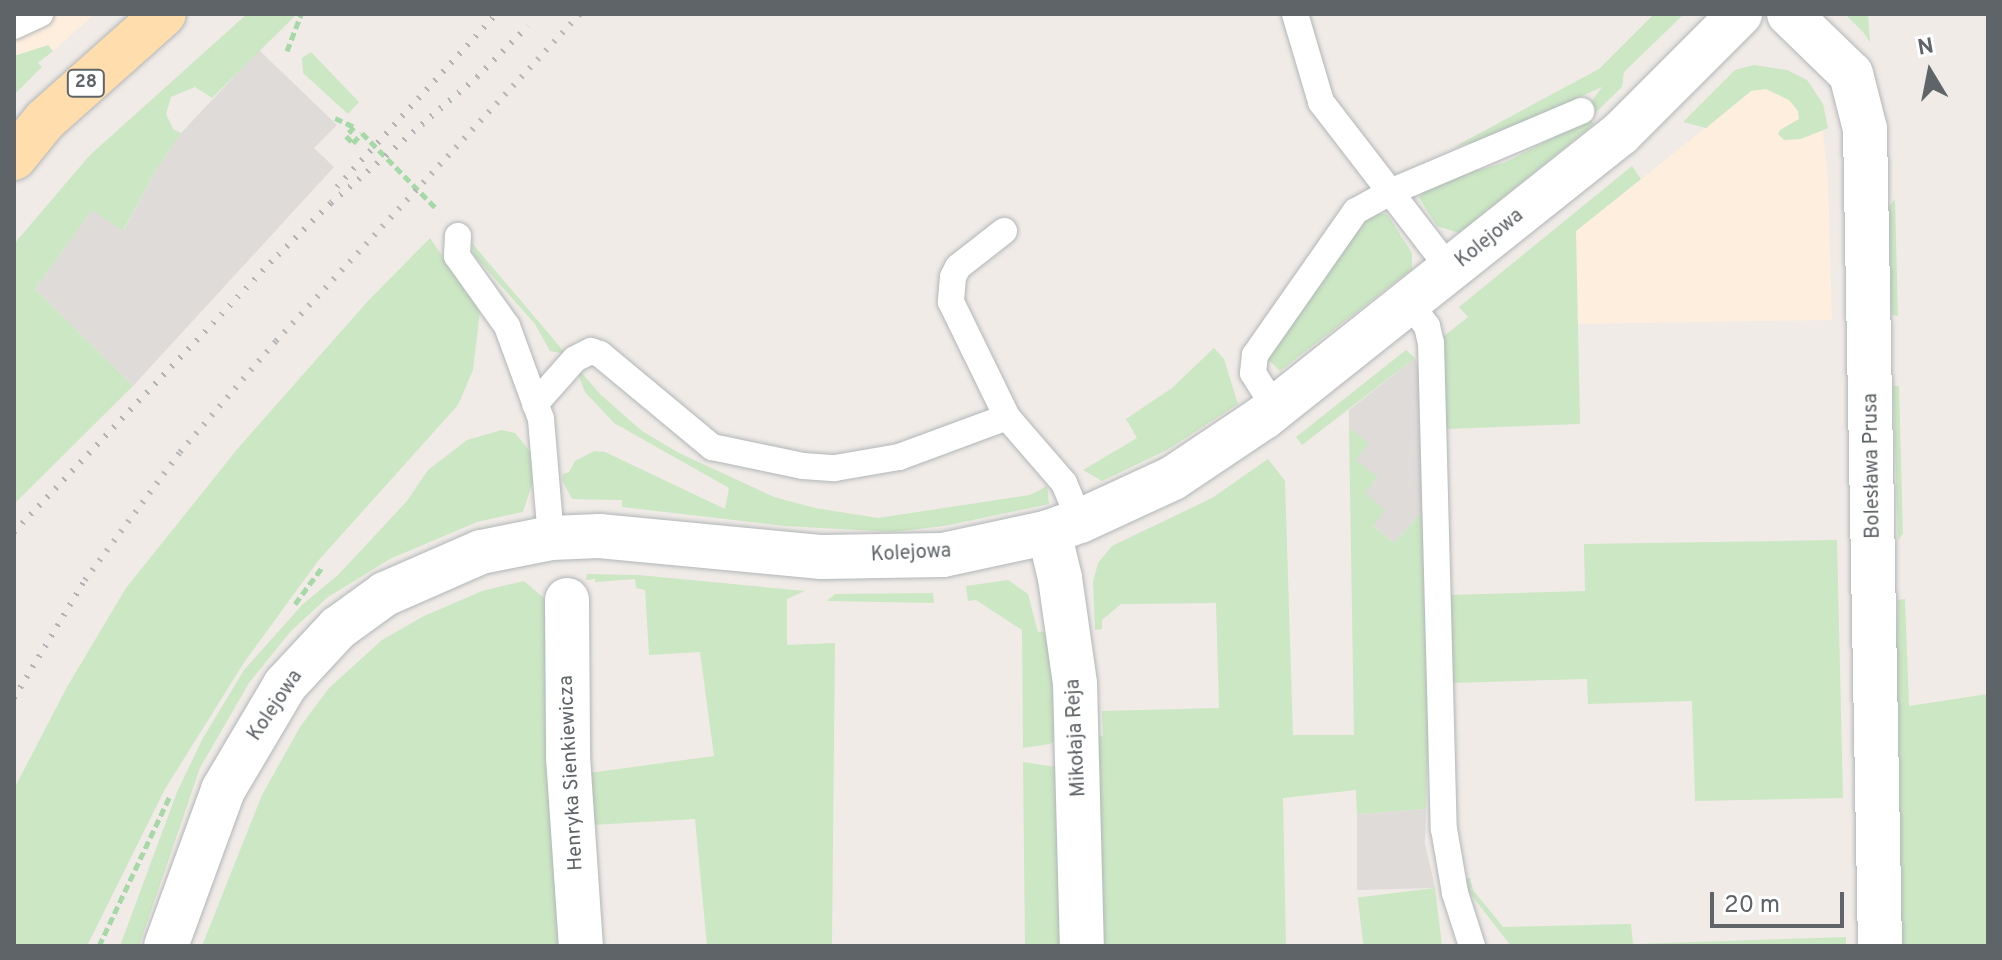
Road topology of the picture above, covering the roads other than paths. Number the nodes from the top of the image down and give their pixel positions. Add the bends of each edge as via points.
1 (40, 14) edge
2 (164, 14) edge
3 (1295, 14) edge
4 (1740, 14) edge
5 (1789, 14) edge
6 (14, 26) edge
7 (1581, 111) dead end
8 (14, 158) edge
9 (1388, 193) junction
10 (1004, 231) dead end
11 (458, 236) dead end
12 (1451, 271) junction
13 (1410, 303) junction
14 (535, 404) junction
15 (1275, 408) junction
16 (1007, 417) junction
17 (1064, 526) junction
18 (551, 538) junction
19 (567, 600) dead end
20 (166, 946) edge
21 (581, 946) edge
22 (1082, 946) edge
23 (1472, 946) edge
24 (1880, 946) edge

1 - 6 lane
2 - 8 main road, 28 via 45,120
3 - 9 lane via 1321,102
4 - 12 street, Kolejowa via 1628,127
5 - 24 street, Bolesława Prusa via 1851,74 1865,129
7 - 9 lane
9 - 12 lane
9 - 15 lane via 1356,211 1257,349 1253,373
10 - 16 lane via 958,267 951,302
11 - 14 lane via 457,256 507,326
12 - 13 street, Kolejowa
13 - 15 street, Kolejowa
13 - 23 lane via 1427,326 1431,343 1444,829 1455,893
14 - 16 lane via 580,354 591,351 712,447 835,468 899,457
14 - 18 lane via 543,428
15 - 17 street, Kolejowa via 1173,478
16 - 17 lane via 1064,483
17 - 18 street, Kolejowa via 943,555 837,557 599,536
17 - 22 street, Mikołaja Reja via 1060,578 1076,699
18 - 20 street, Kolejowa via 481,552 385,594 338,628 285,685 223,790
19 - 21 street, Henryka Sienkiewicza via 568,757

